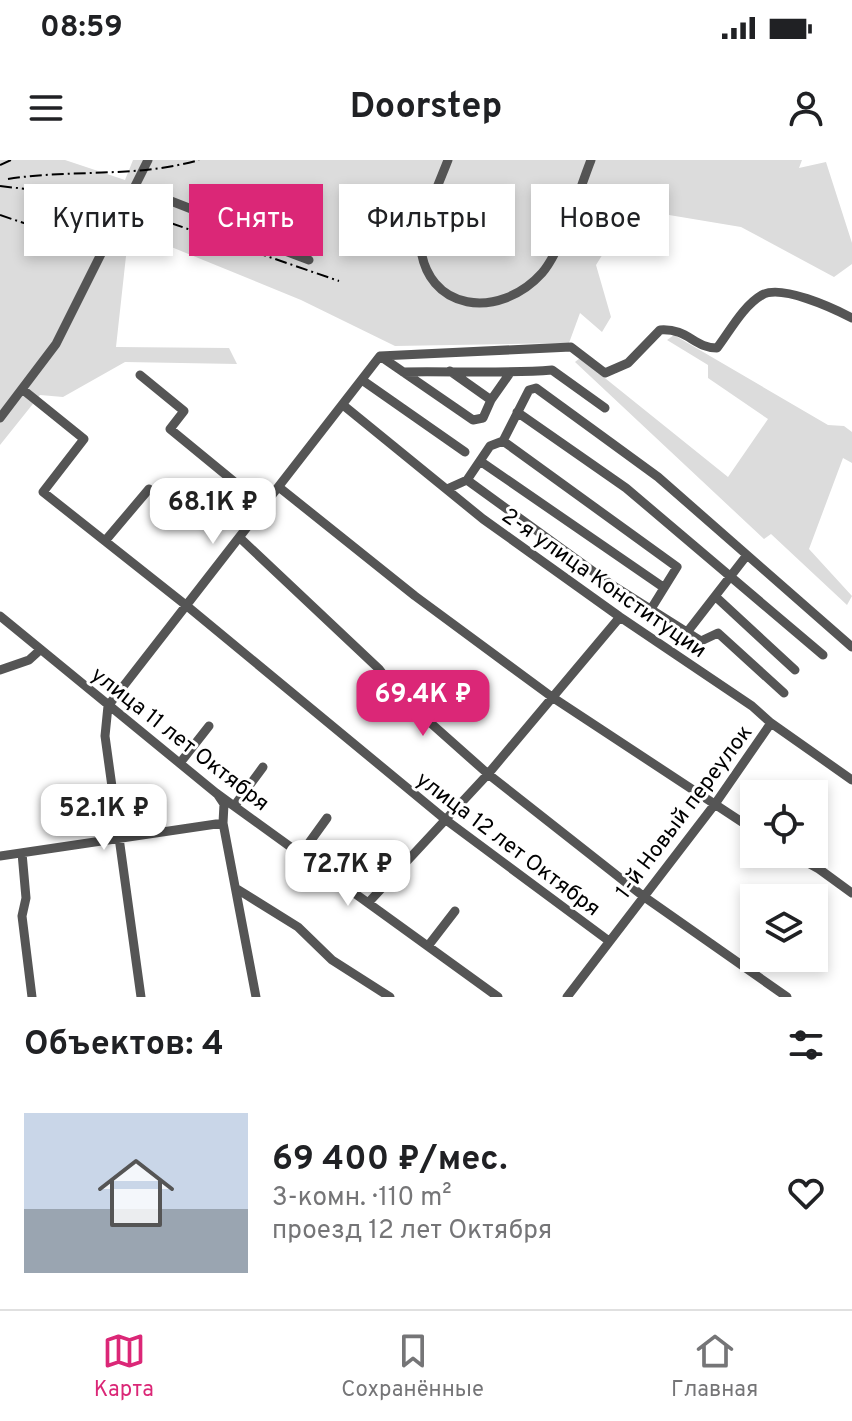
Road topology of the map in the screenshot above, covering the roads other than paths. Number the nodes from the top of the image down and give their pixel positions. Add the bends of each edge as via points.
1 (148, 160) edge
2 (448, 160) edge
3 (591, 160) edge
4 (136, 184) edge
5 (173, 202) edge
6 (100, 256) edge
7 (309, 260) dead end
8 (852, 318) edge
9 (380, 356) junction
10 (450, 371) junction
11 (403, 372) junction
12 (510, 373) junction
13 (140, 375) dead end
14 (362, 380) junction
15 (22, 389) junction
16 (491, 400) junction
17 (343, 405) junction
18 (605, 408) dead end
19 (517, 412) junction
20 (0, 418) edge
21 (503, 441) junction
22 (465, 452) dead end
23 (480, 461) junction
24 (467, 480) junction
25 (280, 488) junction
26 (149, 489) dead end
27 (447, 489) junction
28 (265, 507) junction
29 (240, 538) junction
30 (105, 541) junction
31 (747, 555) junction
32 (732, 576) junction
33 (663, 587) junction
34 (716, 597) junction
35 (187, 606) junction
36 (651, 609) junction
37 (0, 616) edge
38 (620, 617) junction
39 (688, 631) junction
40 (852, 647) edge
41 (40, 650) junction
42 (823, 655) dead end
43 (0, 670) edge
44 (795, 670) dead end
45 (784, 693) dead end
46 (552, 697) junction
47 (108, 706) junction
48 (771, 723) junction
49 (209, 726) dead end
50 (180, 763) junction
51 (263, 767) dead end
52 (488, 774) junction
53 (852, 780) edge
54 (216, 793) junction
55 (715, 804) junction
56 (235, 805) junction
57 (327, 818) dead end
58 (446, 820) junction
59 (740, 821) edge
60 (223, 823) junction
61 (118, 839) junction
62 (22, 853) junction
63 (301, 854) junction
64 (0, 856) edge
65 (817, 868) edge
66 (237, 889) junction
67 (852, 893) edge
68 (643, 896) junction
69 (368, 903) junction
70 (455, 911) dead end
71 (609, 941) junction
72 (428, 946) junction
73 (32, 997) edge
74 (141, 997) edge
75 (256, 997) edge
76 (390, 997) edge
77 (498, 997) edge
78 (567, 997) edge
79 (787, 997) edge

1 - 4 street
2 - 3 street via 419,239 431,278 456,300 474,304 510,297 543,272
5 - 7 street
6 - 15 street via 56,344
8 - 9 street via 786,292 764,294 717,348 675,329 660,330 628,363 605,373 571,347
9 - 11 street
9 - 14 street
10 - 11 street
10 - 12 street
10 - 16 street
11 - 16 street via 473,420 483,418
12 - 16 street
12 - 18 street via 552,370
13 - 28 street via 184,411 170,429
14 - 17 street
14 - 22 street
15 - 20 street
15 - 30 street, улица 12 лет Октября via 84,439 43,492
17 - 25 street
17 - 27 street, 2-я улица Конституции
19 - 21 street
19 - 31 street via 529,390 536,388 658,477
19 - 32 street via 626,488
21 - 23 street via 490,446
21 - 33 street via 677,567
23 - 24 street
23 - 33 street
24 - 27 street
24 - 36 street
25 - 28 street
25 - 46 street
26 - 30 street
27 - 38 street, 2-я улица Конституции
28 - 29 street
29 - 35 street
29 - 52 street via 379,669 398,694
30 - 35 street, улица 12 лет Октября
31 - 32 street
31 - 40 street
32 - 34 street
32 - 42 street
33 - 36 street
34 - 39 street
34 - 44 street
35 - 47 street
35 - 58 street, улица 12 лет Октября
36 - 39 street
37 - 41 street, улица 11 лет Октября
38 - 46 street
38 - 48 street, 2-я улица Конституции
39 - 45 street via 701,641 718,633
41 - 43 street via 29,660
41 - 47 street, улица 11 лет Октября
46 - 52 street
46 - 55 street
47 - 50 street, улица 11 лет Октября
47 - 61 street via 105,736
48 - 53 street, 2-я улица Конституции
48 - 55 street, 1-й Новый переулок
49 - 50 street
50 - 54 street, улица 11 лет Октября
51 - 56 street
52 - 58 street
52 - 68 street
54 - 56 street, улица 11 лет Октября
54 - 60 street via 224,804
55 - 59 street
55 - 68 street, 1-й Новый переулок
56 - 63 street, улица 11 лет Октября
57 - 63 street
58 - 69 street
58 - 71 street, улица 12 лет Октября
60 - 61 street
60 - 66 street
61 - 62 street
61 - 74 street
62 - 64 street
62 - 73 street via 22,916
63 - 69 street, улица 11 лет Октября
65 - 67 street
66 - 75 street
66 - 76 street via 298,927 332,960
68 - 71 street, 1-й Новый переулок
68 - 79 street
69 - 72 street, улица 11 лет Октября
70 - 72 street
71 - 78 street, 1-й Новый переулок
72 - 77 street, улица 11 лет Октября

